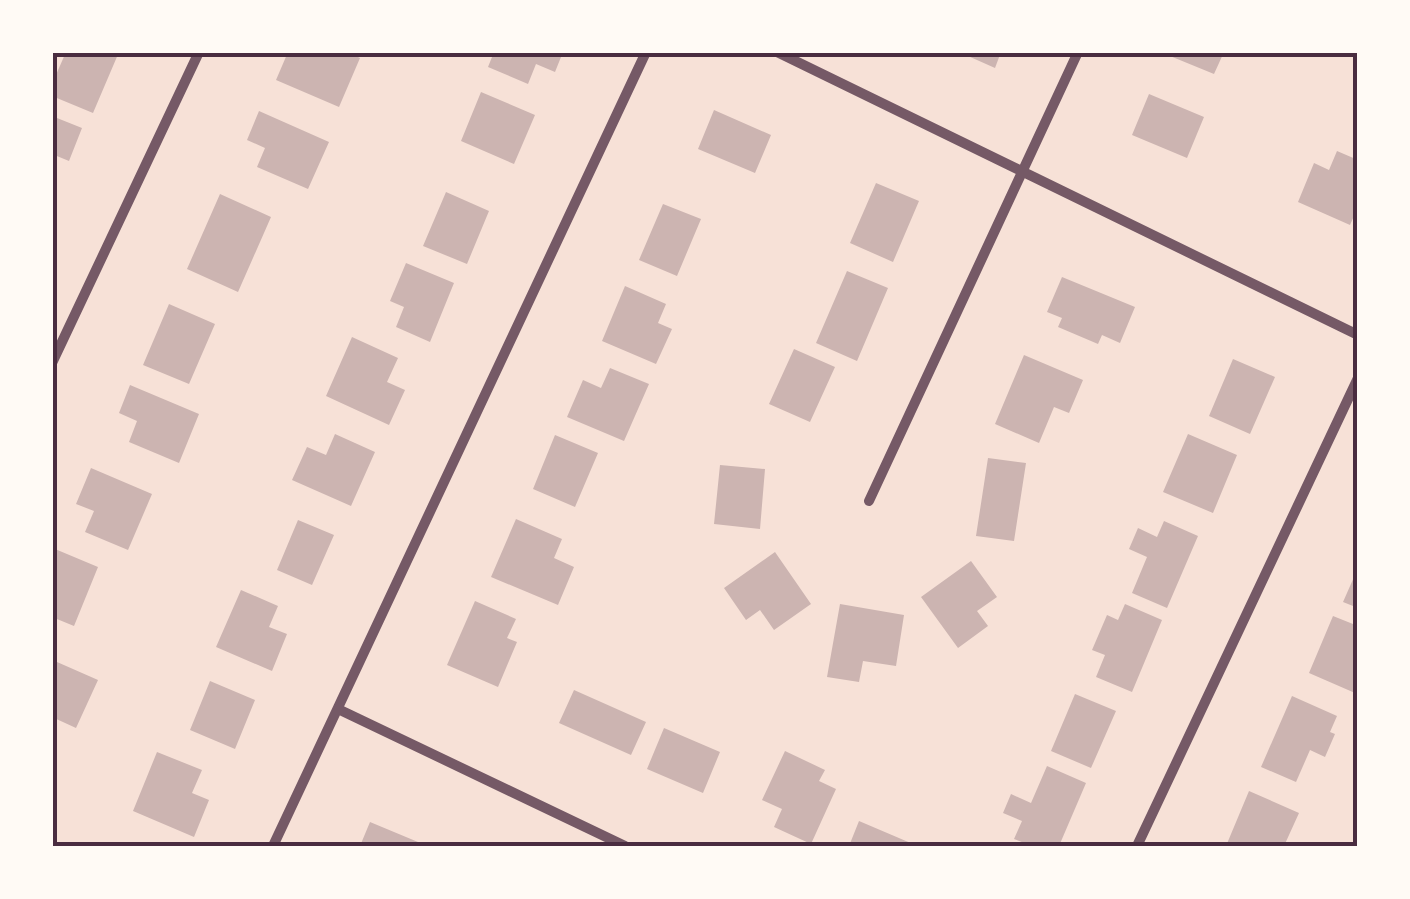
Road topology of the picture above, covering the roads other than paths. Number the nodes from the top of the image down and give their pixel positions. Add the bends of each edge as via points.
1 (200, 52) edge
2 (646, 52) edge
3 (777, 52) edge
4 (1078, 52) edge
5 (1022, 171) junction
6 (1358, 335) edge
7 (52, 363) edge
8 (1358, 378) edge
9 (869, 502) dead end
10 (338, 708) junction
11 (272, 846) edge
12 (625, 846) edge
13 (1137, 846) edge

1 - 7 street
2 - 10 street
3 - 5 street
4 - 5 street
5 - 6 street
5 - 9 street
8 - 13 street
10 - 11 street
10 - 12 street

